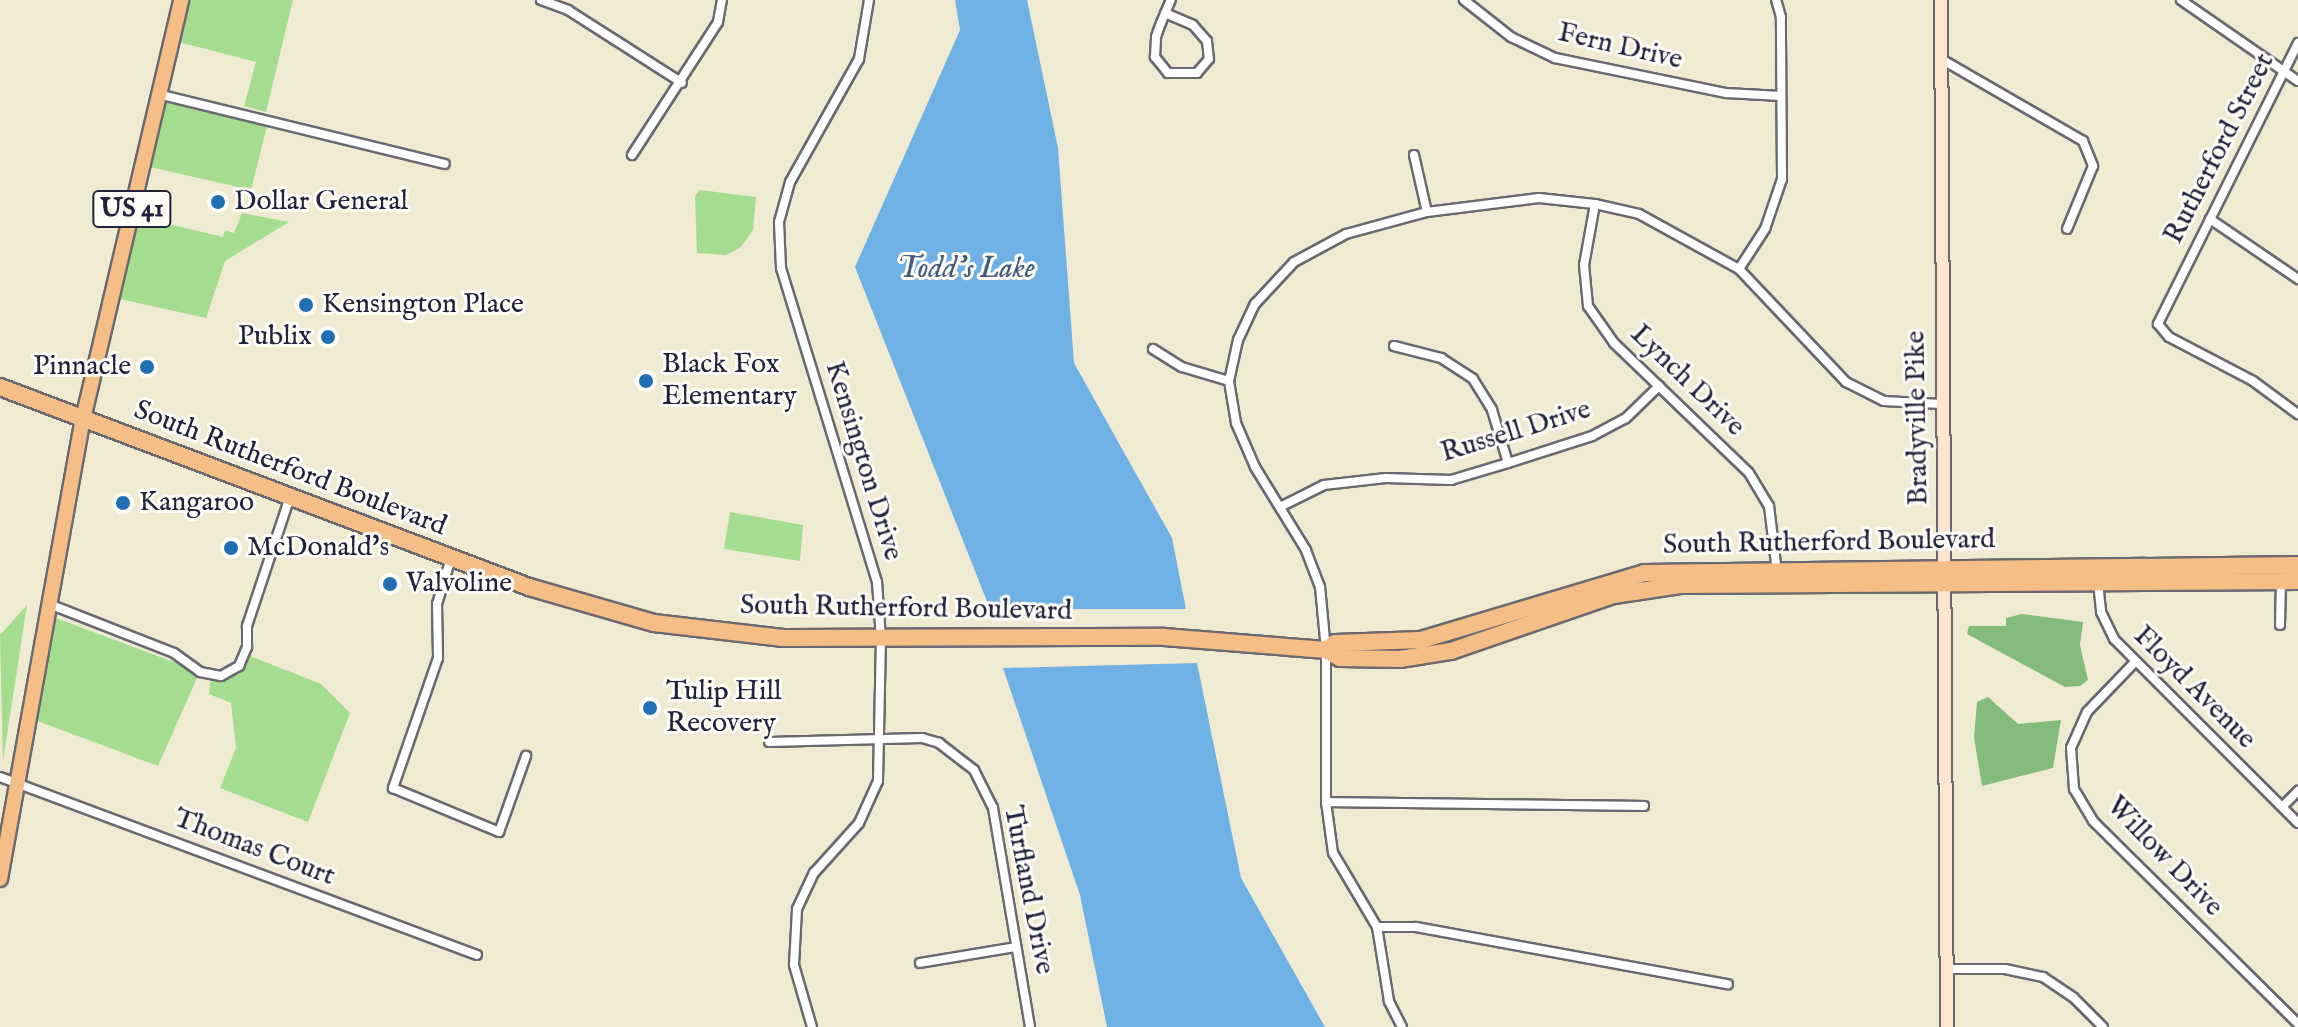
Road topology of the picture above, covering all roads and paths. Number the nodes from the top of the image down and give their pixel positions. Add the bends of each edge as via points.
1 (181, 0) edge
2 (541, 0) edge
3 (722, 0) edge
4 (869, 0) edge
5 (1171, 0) edge
6 (1464, 0) edge
7 (1776, 0) edge
8 (1941, 0) edge
9 (2181, 0) edge
10 (1165, 13) junction
11 (2298, 43) edge
12 (1941, 59) junction
13 (2284, 72) junction
14 (2298, 81) edge
15 (682, 83) junction
16 (158, 94) junction
17 (1781, 96) junction
18 (632, 155) dead end
19 (1414, 155) dead end
20 (445, 164) dead end
21 (1595, 204) junction
22 (1427, 212) junction
23 (2210, 219) junction
24 (2067, 229) dead end
25 (1739, 269) junction
26 (2298, 279) edge
27 (1394, 346) dead end
28 (1153, 349) dead end
29 (1229, 381) junction
30 (1659, 386) junction
31 (0, 387) edge
32 (1941, 404) junction
33 (2298, 414) edge
34 (83, 419) junction
35 (1508, 463) junction
36 (290, 497) junction
37 (1280, 507) junction
38 (451, 558) junction
39 (2298, 565) edge
40 (2280, 573) junction
41 (2097, 574) junction
42 (1944, 575) junction
43 (1777, 576) junction
44 (2298, 581) edge
45 (49, 604) junction
46 (2280, 625) dead end
47 (881, 639) junction
48 (1326, 650) junction
49 (2135, 662) junction
50 (882, 737) junction
51 (769, 742) dead end
52 (526, 756) dead end
53 (7, 779) edge
54 (2298, 791) edge
55 (1326, 802) junction
56 (1644, 806) dead end
57 (2282, 807) junction
58 (2298, 823) edge
59 (0, 879) edge
60 (1377, 927) junction
61 (1016, 947) junction
62 (477, 955) dead end
63 (920, 963) dead end
64 (1947, 969) junction
65 (1728, 984) dead end
66 (2298, 1024) edge
67 (812, 1027) edge
68 (1030, 1027) edge
69 (1402, 1027) edge
70 (1947, 1027) edge
71 (2103, 1027) edge

1 - 16 main road, US 41
2 - 15 street via 568,10
3 - 15 street via 718,22
4 - 47 street, Kensington Drive via 859,59 790,182 778,244 877,582
5 - 10 street
6 - 17 street, Fern Drive via 1511,37 1555,58 1726,93
7 - 17 street
8 - 12 main road, Bradyville Pike
9 - 13 street
10 - 10 street via 1193,25 1207,41 1209,59 1197,73 1173,75 1157,62 1155,43
11 - 13 street, Rutherford Street
12 - 24 street via 2083,141 2093,166
12 - 32 main road, Bradyville Pike
13 - 14 street
13 - 23 street, Rutherford Street
15 - 18 street
16 - 20 street
16 - 34 main road, US 41
17 - 25 street via 1782,179 1765,229
19 - 22 street
21 - 22 street via 1539,198
21 - 25 street via 1639,214
21 - 30 street, Lynch Drive via 1584,265 1588,306 1614,343
22 - 29 street via 1346,234 1294,262 1255,304 1238,340
23 - 26 street
23 - 33 street, Rutherford Street via 2158,324 2169,337 2253,381
25 - 32 street via 1846,382 1884,401
27 - 35 street via 1441,358 1473,379 1492,410
28 - 29 street via 1182,367
29 - 37 street via 1236,423
30 - 35 street, Russell Drive via 1626,418 1592,436
30 - 43 street, Lynch Drive via 1749,473 1769,506
31 - 34 highway, South Rutherford Boulevard
32 - 42 main road, Bradyville Pike
34 - 36 highway, South Rutherford Boulevard
34 - 45 main road, US 41
35 - 37 street, Russell Drive via 1451,480 1386,478 1324,485
36 - 38 highway, South Rutherford Boulevard
36 - 45 street via 247,626 247,647 239,666 221,676 200,672 174,653
37 - 48 street via 1320,587
38 - 47 highway, South Rutherford Boulevard via 654,623 783,638
38 - 52 street via 437,604 438,658 393,788 499,832
39 - 40 highway, South Rutherford Boulevard
40 - 41 highway, South Rutherford Boulevard
40 - 44 highway, South Rutherford Boulevard
40 - 46 street
41 - 42 highway, South Rutherford Boulevard
41 - 49 street, Floyd Avenue via 2101,612 2114,639
42 - 43 highway, South Rutherford Boulevard
42 - 64 main road, Bradyville Pike
43 - 48 highway, South Rutherford Boulevard via 1644,573 1421,640 1335,643
45 - 53 main road, US 41
47 - 48 highway, South Rutherford Boulevard via 1164,637
47 - 50 street, Kensington Drive
48 - 55 street
49 - 57 street, Floyd Avenue
49 - 66 street, Willow Drive via 2087,712 2071,748 2074,789 2093,821
50 - 51 street, Turfland Drive
50 - 61 street, Turfland Drive via 939,743 974,770 993,808
50 - 67 street, Kensington Drive via 870,802 859,823 814,873 797,909 794,965
53 - 59 main road, US 41
53 - 62 street, Thomas Court
54 - 57 street
55 - 56 street
55 - 60 street via 1333,853
57 - 58 street, Floyd Avenue
60 - 65 street via 1416,927
60 - 69 street via 1389,1001
61 - 63 street
61 - 68 street, Turfland Drive
64 - 70 main road, Bradyville Pike
64 - 71 street via 2005,969 2043,977

